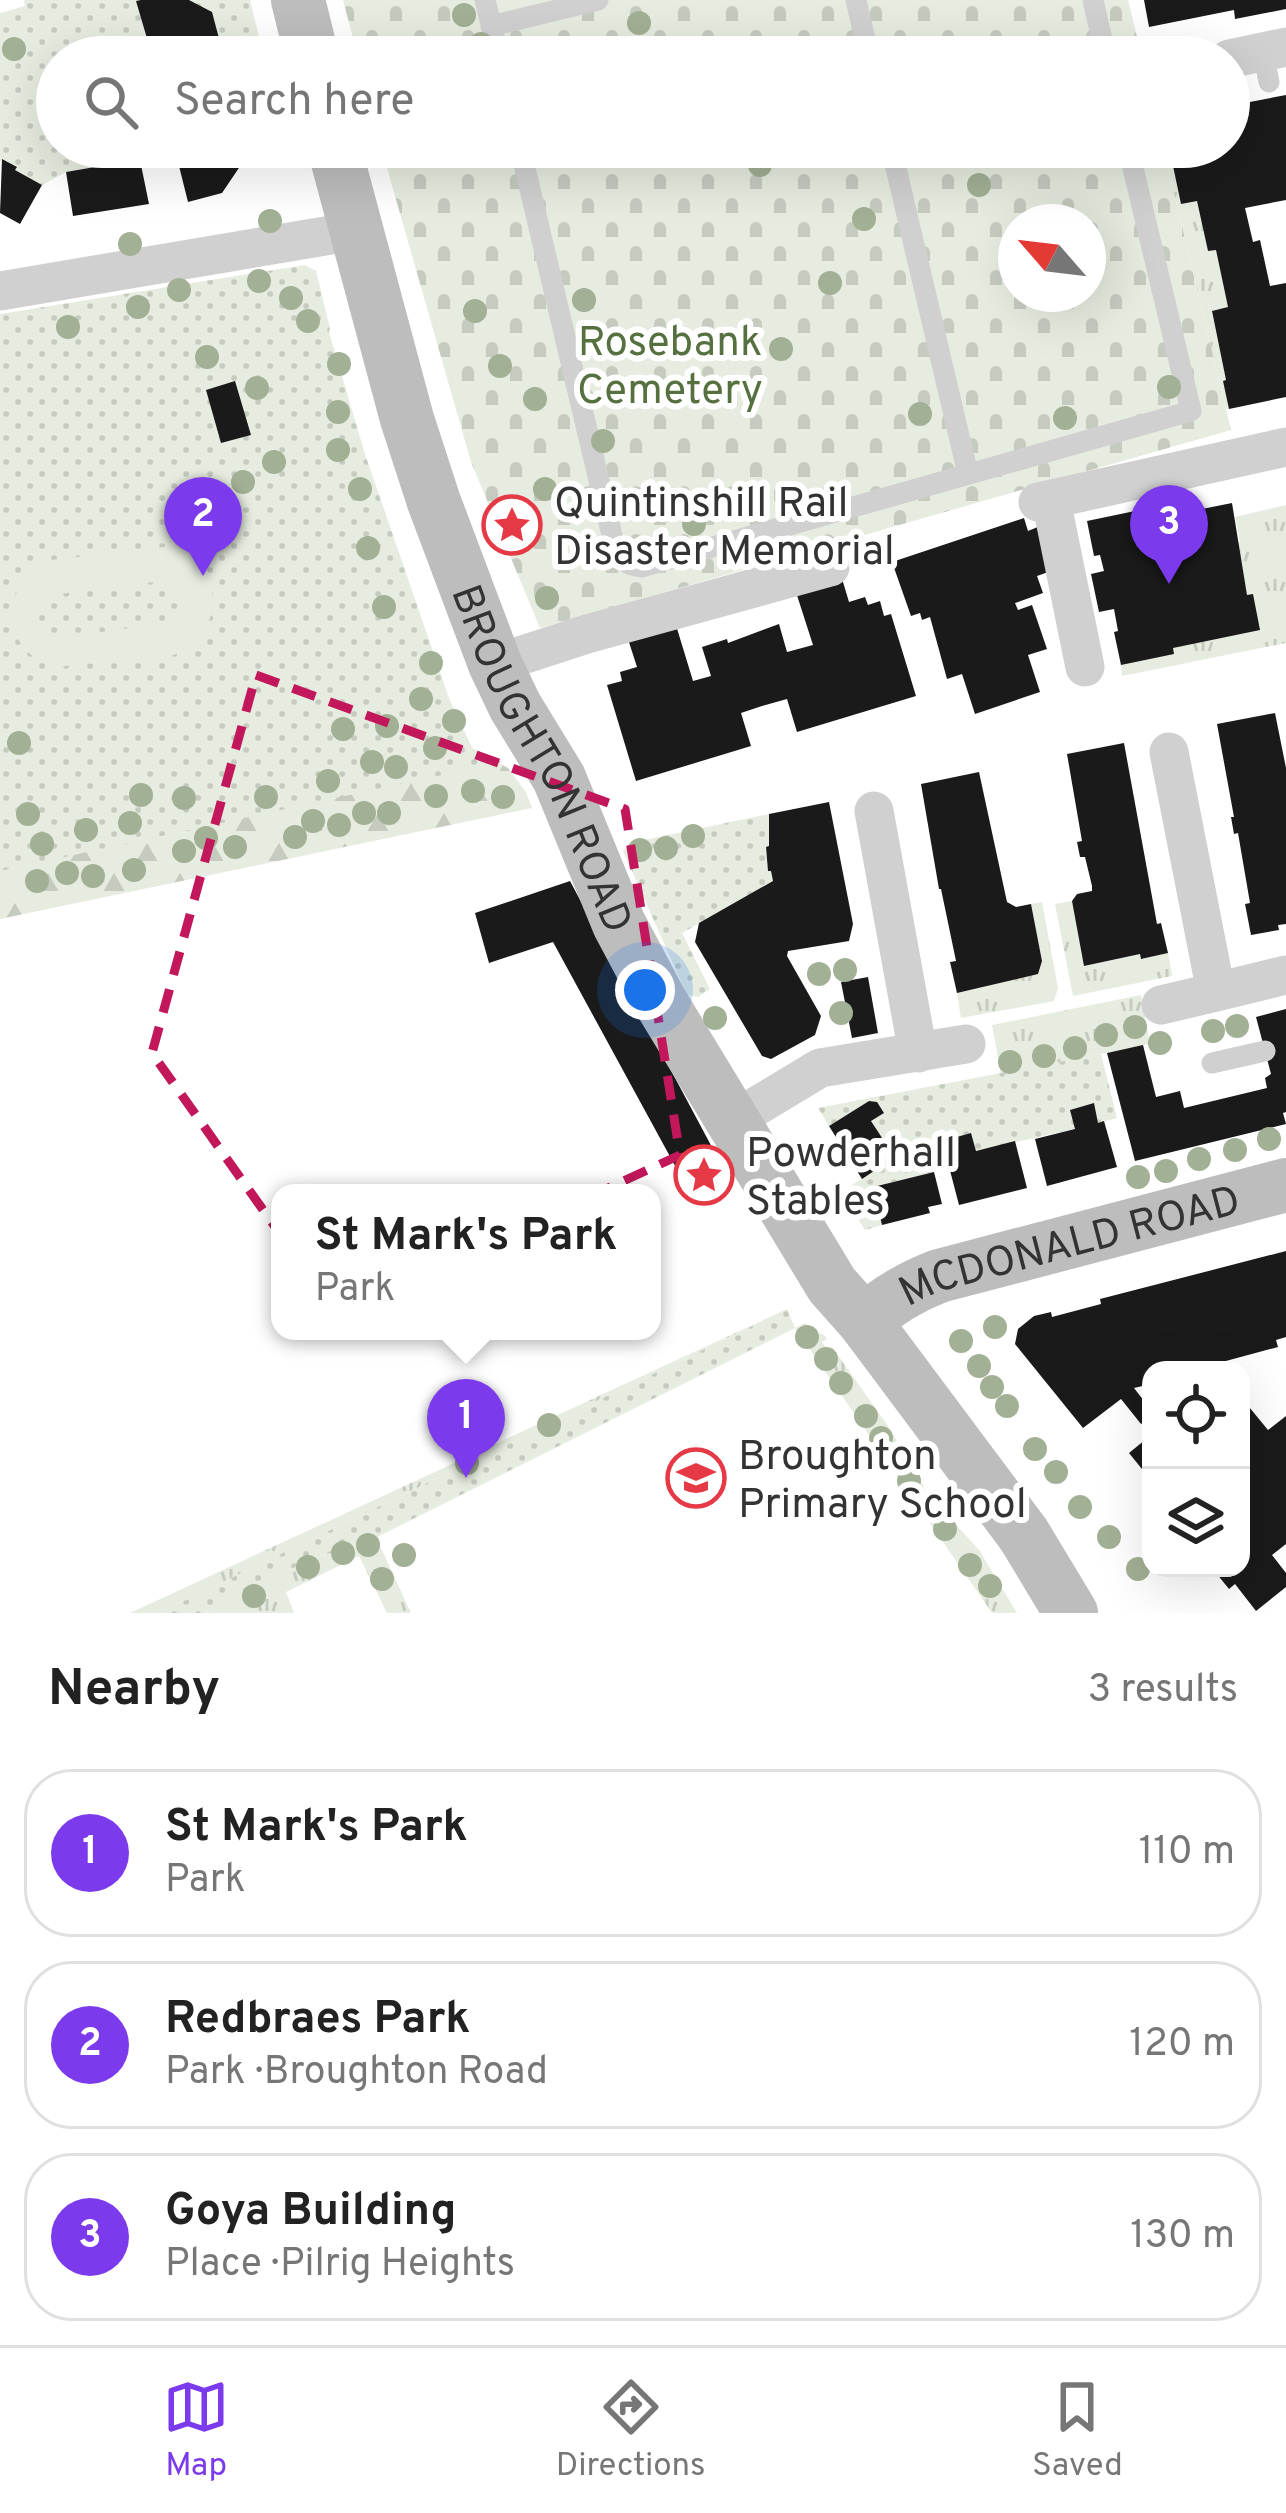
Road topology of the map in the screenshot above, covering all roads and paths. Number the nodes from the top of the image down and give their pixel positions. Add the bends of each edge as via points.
1 (298, 0) edge
2 (485, 0) edge
3 (598, 0) edge
4 (856, 0) edge
5 (1093, 0) edge
6 (491, 26) junction
7 (307, 36) edge
8 (494, 36) edge
9 (864, 36) edge
10 (1101, 36) edge
11 (339, 168) edge
12 (525, 168) edge
13 (896, 168) edge
14 (1133, 168) edge
15 (355, 231) junction
16 (0, 291) edge
17 (1276, 458) edge
18 (968, 474) junction
19 (830, 567) dead end
20 (1081, 651) dead end
21 (495, 664) junction
22 (1169, 752) dead end
23 (874, 811) dead end
24 (1286, 975) edge
25 (1216, 992) junction
26 (1161, 1005) dead end
27 (966, 1044) dead end
28 (1265, 1051) dead end
29 (918, 1053) junction
30 (1212, 1063) dead end
31 (732, 1121) junction
32 (1286, 1184) edge
33 (864, 1321) junction
34 (1071, 1613) edge

1 - 7 main road
2 - 6 lane
3 - 6 lane
4 - 9 lane
5 - 10 lane
6 - 8 lane
11 - 15 main road, BROUGHTON ROAD
12 - 18 lane via 620,560 642,567
13 - 18 lane
14 - 18 lane via 1190,411
15 - 16 street
15 - 21 main road, BROUGHTON ROAD via 407,419
17 - 20 street via 1044,501
19 - 21 street
21 - 31 main road, BROUGHTON ROAD via 565,791 620,924
22 - 25 street
23 - 29 street
24 - 25 street
25 - 26 street
27 - 29 street
28 - 30 lane
29 - 31 street via 820,1068
31 - 33 main road, BROUGHTON ROAD via 832,1285
32 - 33 main road, MCDONALD ROAD via 939,1276
33 - 34 main road, BROUGHTON ROAD via 1024,1534

